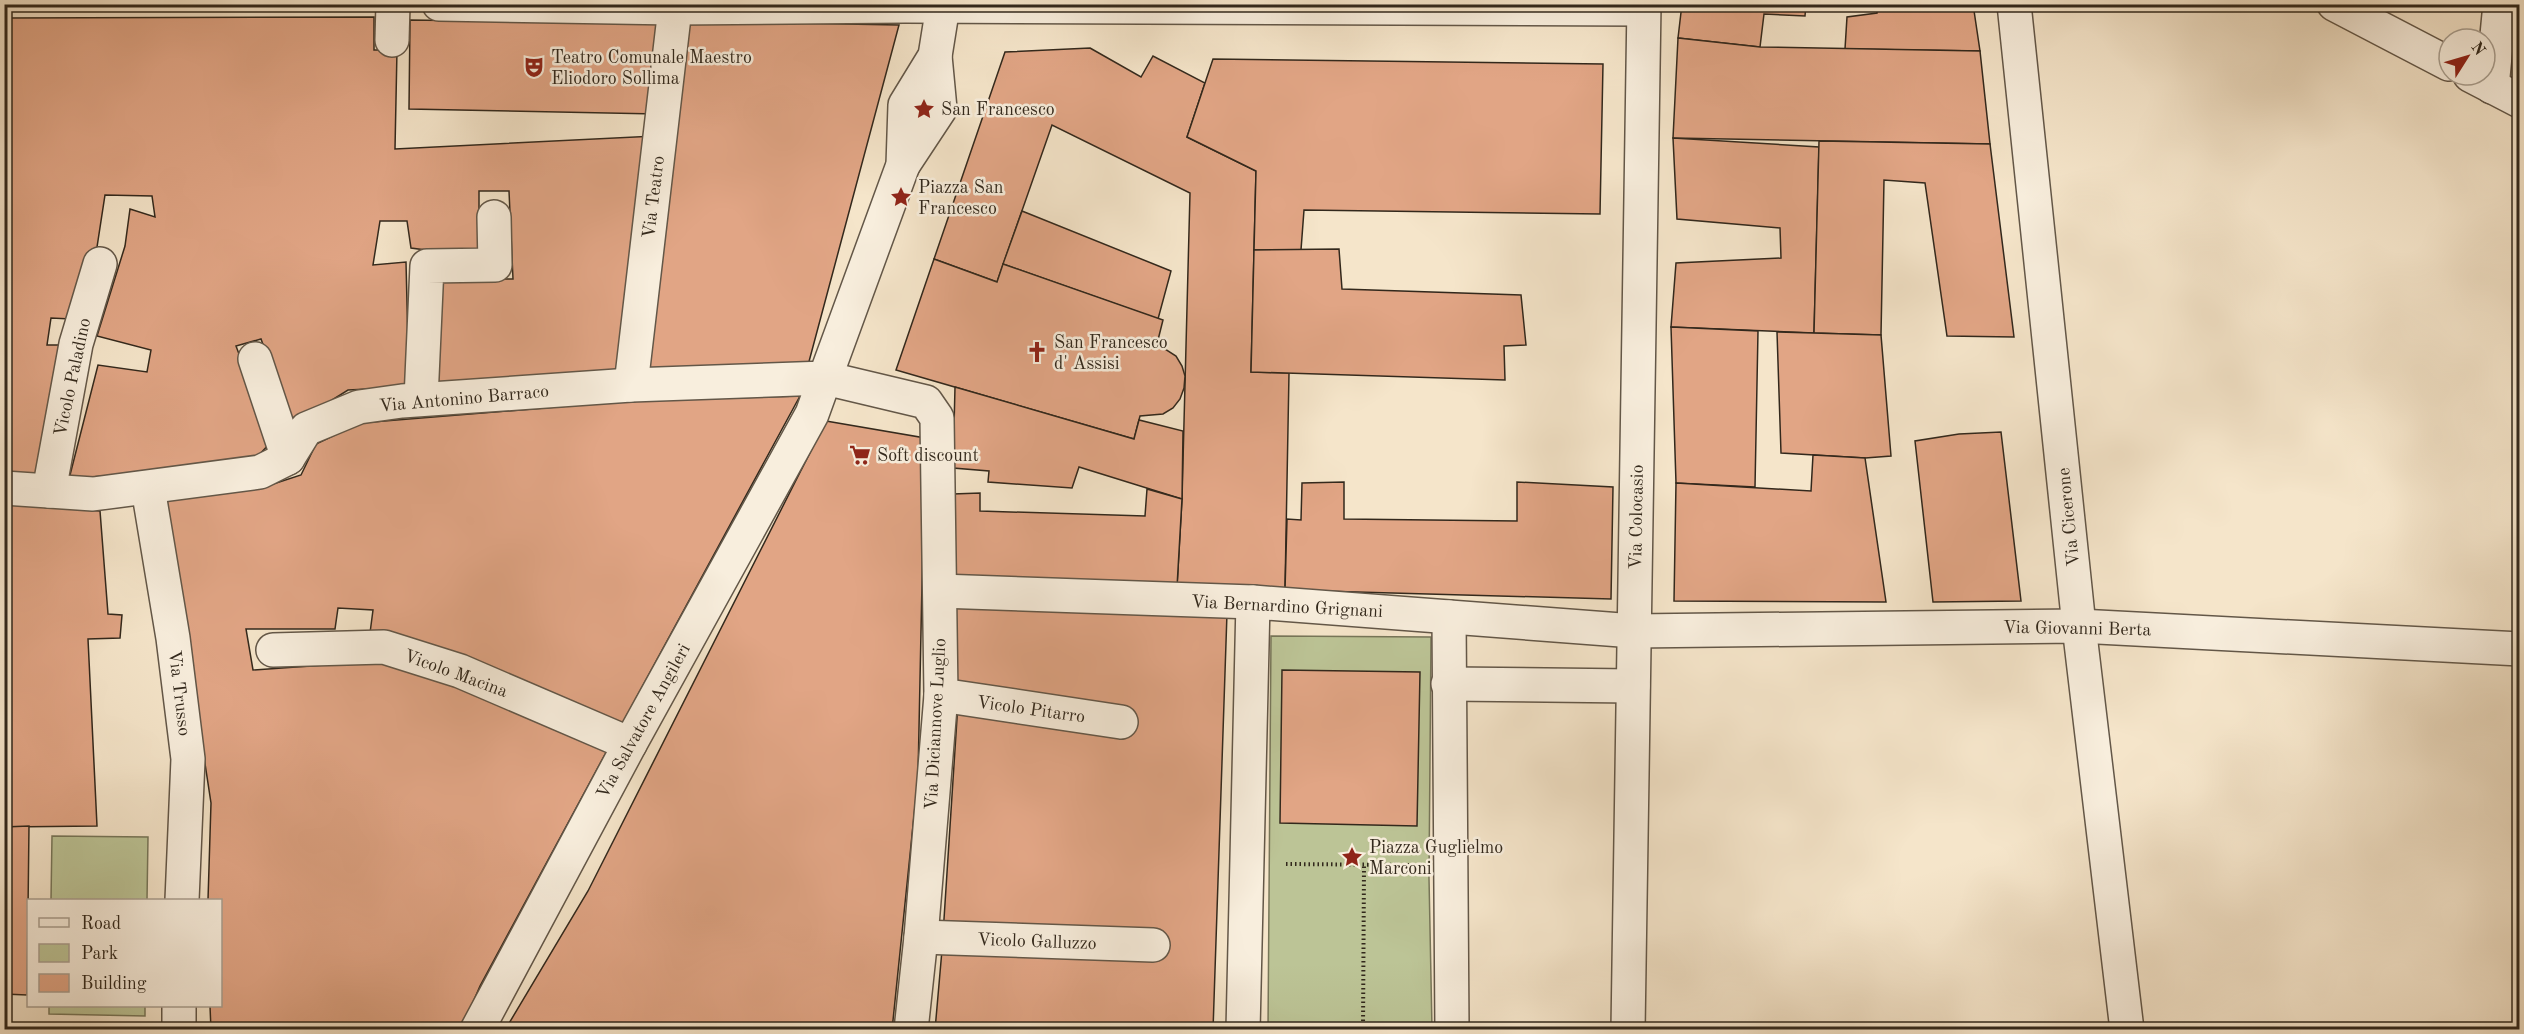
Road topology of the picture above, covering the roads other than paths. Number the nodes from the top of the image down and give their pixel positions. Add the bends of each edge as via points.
1 (393, 4) edge
2 (440, 4) edge
3 (2014, 4) edge
4 (2334, 4) edge
5 (2500, 4) edge
6 (943, 6) edge
7 (1644, 7) edge
8 (675, 8) junction
9 (392, 40) dead end
10 (2437, 58) edge
11 (2494, 88) edge
12 (494, 217) dead end
13 (100, 264) dead end
14 (255, 359) dead end
15 (815, 378) junction
16 (631, 385) junction
17 (421, 399) junction
18 (937, 418) joint
19 (288, 458) junction
20 (4, 488) edge
21 (148, 488) junction
22 (49, 491) junction
23 (940, 591) junction
24 (1253, 602) junction
25 (1449, 617) junction
26 (2079, 626) junction
27 (1634, 631) junction
28 (2520, 649) edge
29 (273, 650) dead end
30 (1448, 684) junction
31 (1633, 686) junction
32 (941, 695) junction
33 (1121, 722) dead end
34 (630, 744) junction
35 (182, 899) edge
36 (921, 937) junction
37 (1153, 945) dead end
38 (179, 1007) edge
39 (179, 1029) edge
40 (477, 1029) edge
41 (911, 1029) edge
42 (1243, 1029) edge
43 (1452, 1029) edge
44 (1628, 1029) edge
45 (2127, 1029) edge

1 - 9 street
2 - 8 street
3 - 26 street, Via Cicerone
4 - 10 street
5 - 11 street
6 - 7 street
6 - 8 street
6 - 15 street via 935,56 905,105 903,165
7 - 27 street, Via Colocasio
8 - 16 street, Via Teatro
12 - 17 street via 495,265 427,266
13 - 22 street, Vicolo Paladino via 76,344
14 - 19 street
15 - 16 street, Via Antonino Barraco
15 - 18 street, Via Antonino Barraco via 926,402
15 - 34 street, Via Salvatore Angileri via 812,414
16 - 17 street, Via Antonino Barraco
17 - 19 street, Via Antonino Barraco via 359,407 306,429
18 - 23 street, Via Diciannove Luglio
19 - 21 street via 260,472
20 - 22 street
21 - 22 street via 93,494
21 - 35 street, Via Trusso via 188,759
23 - 24 street, Via Bernardino Grignani
23 - 32 street, Via Diciannove Luglio
24 - 25 street, Via Bernardino Grignani
24 - 42 street
25 - 27 street, Via Bernardino Grignani
25 - 30 street
26 - 27 street, Via Giovanni Berta
26 - 28 street, Via Giovanni Berta
26 - 45 street, Via Cicerone
27 - 31 street, Via Colocasio
29 - 34 street, Vicolo Macina via 384,647 460,671
30 - 31 street
30 - 43 street
31 - 44 street, Via Colocasio
32 - 33 street, Vicolo Pitarro
32 - 36 street, Via Diciannove Luglio
34 - 40 street, Via Salvatore Angileri
36 - 37 street, Vicolo Galluzzo
36 - 41 street, Via Diciannove Luglio
38 - 39 street

